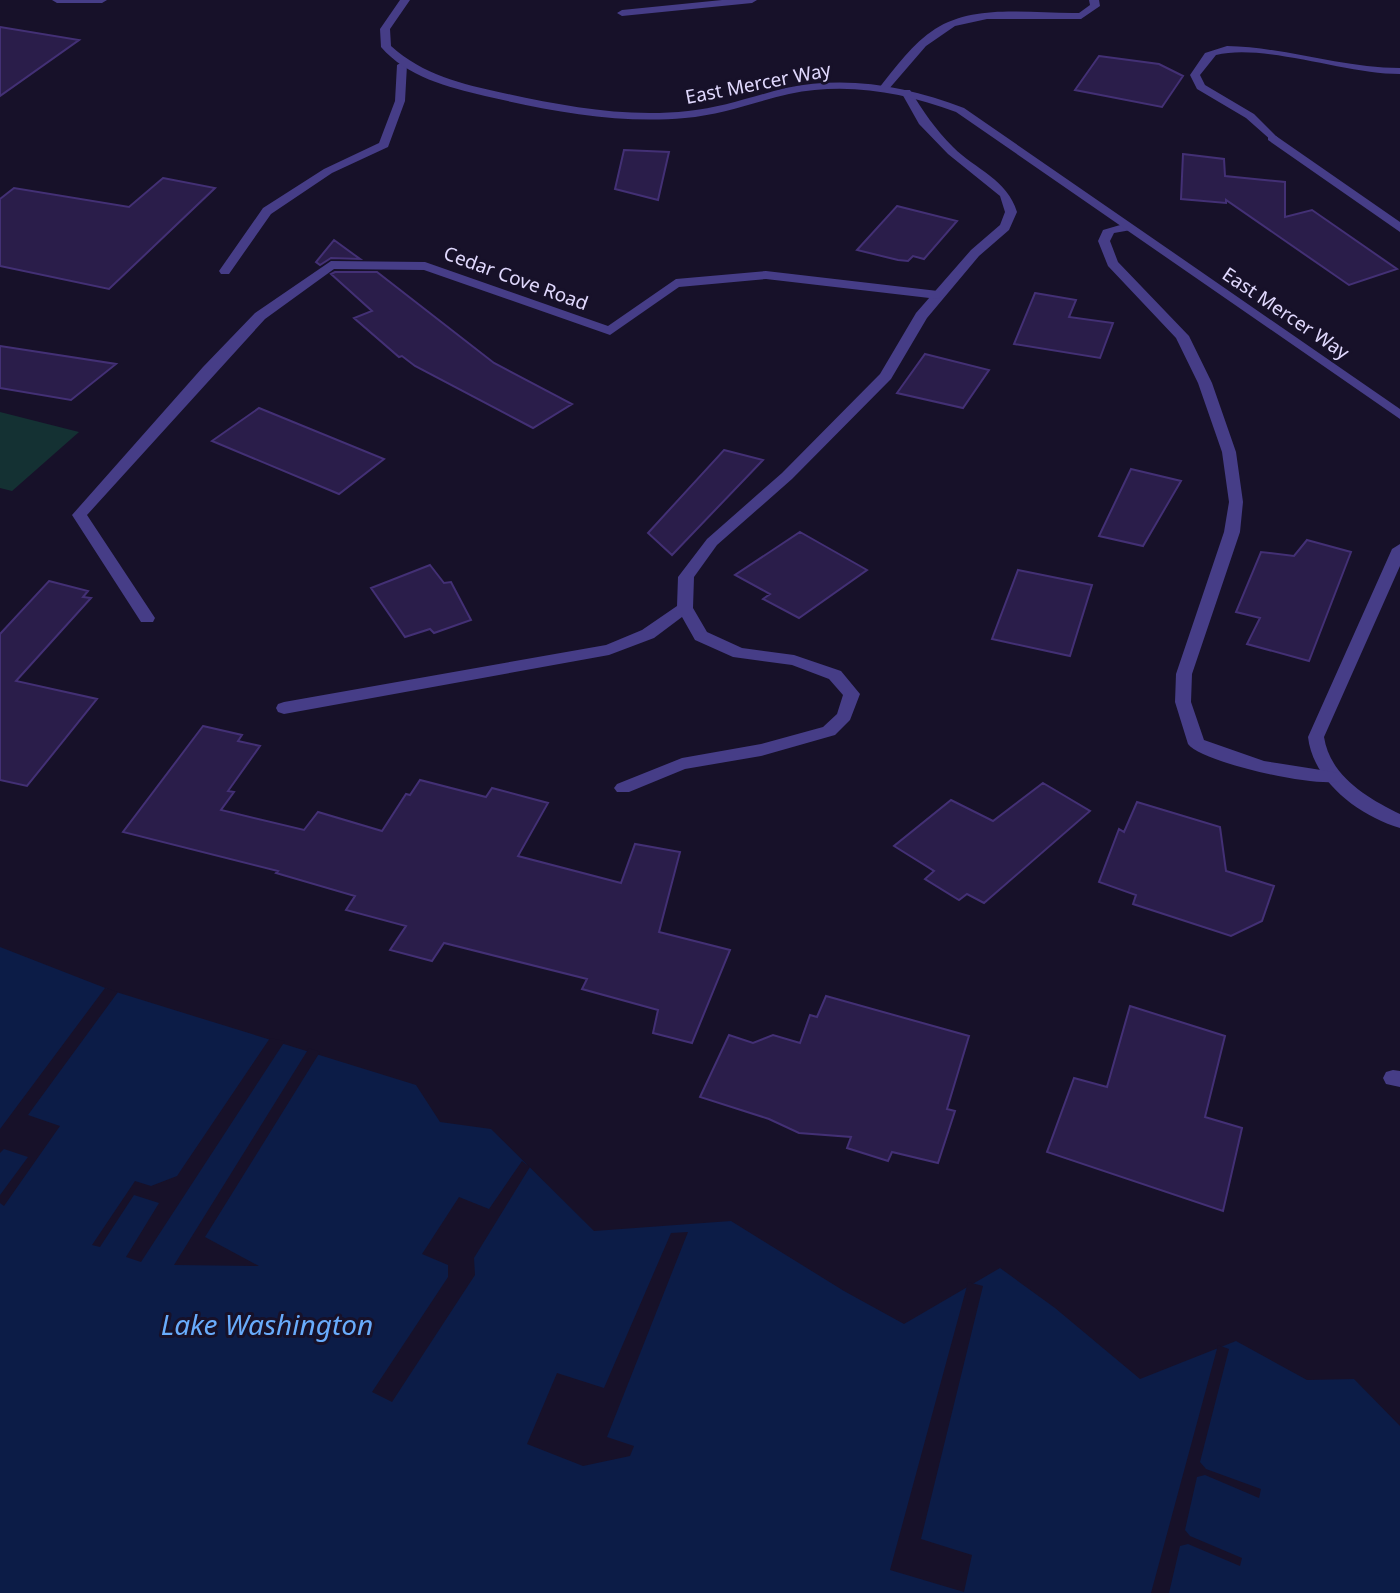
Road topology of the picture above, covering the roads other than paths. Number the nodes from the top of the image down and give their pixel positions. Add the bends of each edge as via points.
1 (57, 0) edge
2 (102, 0) edge
3 (405, 0) edge
4 (752, 0) edge
5 (1094, 0) edge
6 (622, 13) dead end
7 (402, 65) junction
8 (1400, 71) edge
9 (884, 88) junction
10 (906, 92) junction
11 (1127, 227) junction
12 (1400, 228) edge
13 (225, 271) dead end
14 (938, 295) junction
15 (1400, 415) edge
16 (1400, 549) edge
17 (685, 608) junction
18 (147, 618) dead end
19 (284, 708) dead end
20 (1334, 777) junction
21 (623, 788) dead end
22 (1400, 822) edge

1 - 2 street
3 - 7 street via 385,29 386,47
4 - 6 street
5 - 9 street via 1095,6 1082,16 995,16 951,24 936,32
7 - 9 street, East Mercer Way via 459,87 560,110 608,115 709,112 814,87
7 - 13 street via 400,101 384,145 328,171 267,211
8 - 12 street via 1380,73 1226,49 1210,54 1195,75 1201,87 1250,116 1272,138
9 - 10 street, East Mercer Way
10 - 11 street, East Mercer Way via 960,110 992,129
10 - 14 street via 923,122 952,152 1006,195 1011,212 1005,227
11 - 15 street, East Mercer Way
11 - 20 street via 1109,230 1104,241 1112,263 1182,336 1205,383 1229,452 1236,502 1231,532 1184,674 1183,702 1198,744 1227,759 1274,771
14 - 17 street via 887,376 712,542 686,577
14 - 18 street, Cedar Cove Road via 766,275 676,283 610,331 425,266 331,265 260,316 79,515
16 - 20 street via 1316,738 1324,766
17 - 19 street via 648,634 609,650
17 - 21 street via 701,636 739,653 794,660 835,675 852,694 844,716 829,731 761,750 682,764
20 - 22 street via 1372,809

